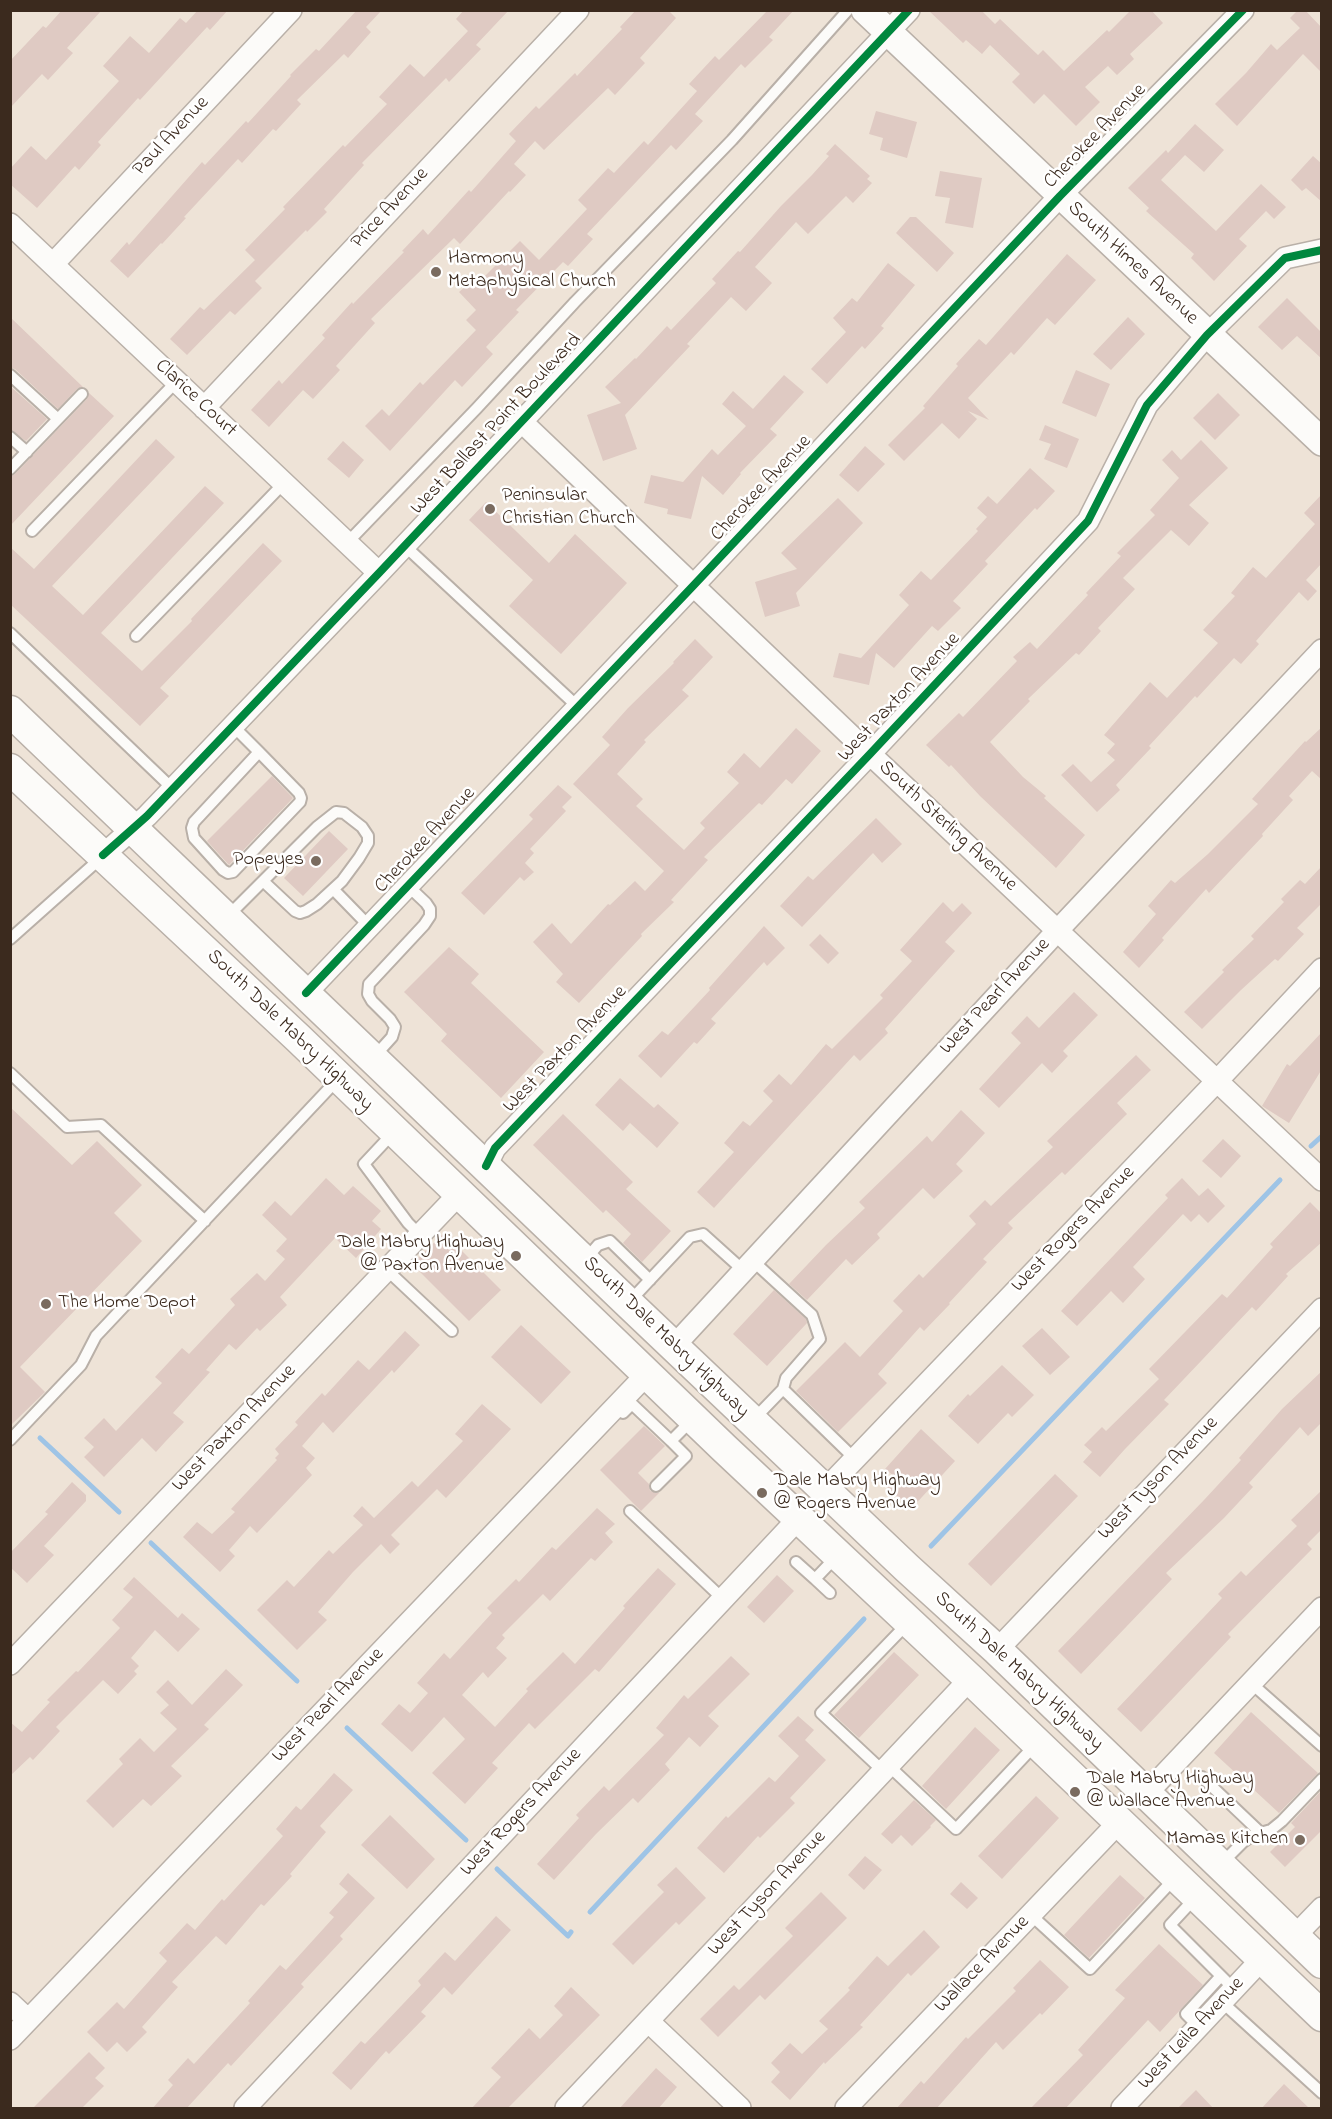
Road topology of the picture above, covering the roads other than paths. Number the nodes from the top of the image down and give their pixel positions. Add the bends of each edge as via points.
1 (291, 10) edge
2 (578, 10) edge
3 (848, 10) edge
4 (865, 10) edge
5 (909, 10) edge
6 (1243, 10) edge
7 (888, 33) junction
8 (1060, 196) junction
9 (10, 224) edge
10 (1322, 250) edge
11 (53, 264) junction
12 (1207, 335) junction
13 (10, 375) edge
14 (176, 381) junction
15 (82, 394) dead end
16 (204, 408) junction
17 (58, 419) junction
18 (522, 423) junction
19 (10, 437) edge
20 (1322, 442) edge
21 (27, 452) junction
22 (10, 469) edge
23 (284, 483) junction
24 (32, 531) dead end
25 (347, 543) junction
26 (405, 546) junction
27 (379, 573) junction
28 (693, 586) junction
29 (10, 633) edge
30 (136, 636) dead end
31 (1322, 651) edge
32 (577, 706) junction
33 (10, 711) edge
34 (233, 726) junction
35 (259, 752) junction
36 (870, 754) junction
37 (10, 769) edge
38 (173, 789) junction
39 (133, 828) junction
40 (103, 855) junction
41 (263, 881) junction
42 (407, 885) junction
43 (334, 890) junction
44 (226, 918) junction
45 (369, 926) junction
46 (1057, 931) junction
47 (10, 939) edge
48 (1322, 969) edge
49 (306, 993) junction
50 (373, 1058) junction
51 (10, 1073) edge
52 (339, 1078) junction
53 (1217, 1081) junction
54 (389, 1126) junction
55 (486, 1166) junction
56 (1322, 1180) edge
57 (460, 1193) junction
58 (205, 1221) junction
59 (420, 1235) junction
60 (562, 1240) junction
61 (584, 1261) junction
62 (748, 1266) junction
63 (387, 1270) junction
64 (650, 1280) junction
65 (628, 1303) junction
66 (1322, 1309) edge
67 (453, 1331) dead end
68 (674, 1346) junction
69 (647, 1374) junction
70 (783, 1389) junction
71 (694, 1419) junction
72 (752, 1421) junction
73 (10, 1440) edge
74 (671, 1441) junction
75 (579, 1446) junction
76 (724, 1448) junction
77 (855, 1459) junction
78 (656, 1486) dead end
79 (825, 1490) junction
80 (630, 1511) dead end
81 (799, 1518) junction
82 (838, 1555) junction
83 (796, 1562) dead end
84 (907, 1568) junction
85 (815, 1579) junction
86 (830, 1593) dead end
87 (723, 1599) junction
88 (1322, 1608) edge
89 (909, 1622) junction
90 (997, 1650) junction
91 (10, 1664) edge
92 (970, 1678) junction
93 (1251, 1683) junction
94 (1037, 1743) junction
95 (1322, 1746) edge
96 (886, 1768) junction
97 (1202, 1777) dead end
98 (1322, 1779) edge
99 (1146, 1794) junction
100 (1120, 1821) junction
101 (1262, 1833) junction
102 (1220, 1865) junction
103 (1186, 1886) junction
104 (1322, 1908) edge
105 (1031, 1915) junction
106 (1294, 1937) junction
107 (1262, 1959) junction
108 (1322, 1963) edge
109 (1226, 1989) junction
110 (10, 2003) edge
111 (1322, 2016) edge
112 (28, 2020) junction
113 (648, 2021) junction
114 (10, 2039) edge
115 (1320, 2090) edge
116 (245, 2109) edge
117 (566, 2109) edge
118 (740, 2109) edge
119 (846, 2109) edge
120 (1122, 2109) edge

1 - 11 street, Paul Avenue
2 - 16 street, Price Avenue
3 - 25 lane via 732,140
4 - 7 street, South Himes Avenue
5 - 7 street, West Ballast Point Boulevard
6 - 8 street, Cherokee Avenue
7 - 8 street, South Himes Avenue
7 - 18 street, West Ballast Point Boulevard
8 - 12 street, South Himes Avenue
8 - 28 street, Cherokee Avenue
9 - 11 street, Clarice Court
10 - 12 street, West Paxton Avenue via 1286,258
11 - 14 street, Clarice Court
12 - 20 street, South Himes Avenue
12 - 36 street, West Paxton Avenue via 1147,405 1088,522
13 - 17 lane
14 - 16 street, Clarice Court
14 - 24 lane
15 - 17 lane
16 - 23 street, Clarice Court
17 - 21 lane
18 - 26 street, West Ballast Point Boulevard
18 - 28 street, South Sterling Avenue
19 - 21 lane
21 - 22 lane
23 - 25 street, Clarice Court
23 - 30 lane
25 - 27 street, Clarice Court
26 - 27 street, West Ballast Point Boulevard
26 - 32 lane
27 - 34 street, West Ballast Point Boulevard
28 - 32 street, Cherokee Avenue
28 - 36 street, South Sterling Avenue
29 - 38 lane
31 - 46 street, West Pearl Avenue
32 - 42 street, Cherokee Avenue
33 - 39 main road, South Dale Mabry Highway
34 - 35 lane
34 - 38 street, West Ballast Point Boulevard
35 - 35 lane via 192,828 194,838 228,873 300,802 299,793
36 - 46 street, South Sterling Avenue
36 - 55 street, West Paxton Avenue via 495,1148
37 - 40 main road, South Dale Mabry Highway
38 - 39 street, West Ballast Point Boulevard
39 - 40 street, West Ballast Point Boulevard
39 - 44 main road, South Dale Mabry Highway
40 - 47 lane
40 - 52 main road, South Dale Mabry Highway
41 - 43 lane via 300,912
41 - 43 lane via 317,827 340,811 362,827 368,843
41 - 44 lane
42 - 45 street, Cherokee Avenue
42 - 50 lane via 426,903 430,916 369,984 372,1001 395,1027 392,1037
43 - 45 lane
44 - 49 main road, South Dale Mabry Highway
45 - 49 street, Cherokee Avenue
46 - 53 street, South Sterling Avenue
46 - 62 street, West Pearl Avenue
48 - 53 street, West Rogers Avenue
49 - 50 main road, South Dale Mabry Highway
50 - 55 main road, South Dale Mabry Highway
51 - 58 lane via 67,1127 101,1125
52 - 54 main road, South Dale Mabry Highway
52 - 58 lane
53 - 56 street, South Sterling Avenue
53 - 77 street, West Rogers Avenue
54 - 55 main road via 452,1161 471,1168
54 - 57 main road, South Dale Mabry Highway
54 - 59 lane via 364,1164
55 - 60 main road, South Dale Mabry Highway
57 - 59 street, West Paxton Avenue
57 - 60 main road via 473,1186 491,1192
57 - 69 main road, South Dale Mabry Highway
58 - 73 lane via 96,1336 81,1365
59 - 63 street, West Paxton Avenue
60 - 61 main road, South Dale Mabry Highway
61 - 64 lane via 598,1245 610,1241
61 - 65 main road, South Dale Mabry Highway
62 - 64 lane via 704,1234 690,1237
62 - 68 street, West Pearl Avenue
62 - 70 lane via 812,1315 820,1339 786,1378
63 - 67 lane
63 - 91 street, West Paxton Avenue
64 - 65 lane
65 - 68 main road, South Dale Mabry Highway
66 - 90 street, West Tyson Avenue
68 - 72 main road, South Dale Mabry Highway
69 - 71 main road, South Dale Mabry Highway
69 - 75 street, West Pearl Avenue
70 - 72 lane
70 - 77 lane
71 - 74 lane
71 - 76 main road, South Dale Mabry Highway
72 - 79 main road, South Dale Mabry Highway
74 - 75 lane via 632,1404 585,1452
74 - 78 lane via 686,1456
75 - 112 street, West Pearl Avenue
76 - 79 main road via 795,1492
76 - 81 main road, South Dale Mabry Highway
77 - 79 street, West Rogers Avenue
79 - 84 main road, South Dale Mabry Highway
80 - 87 lane
81 - 82 main road, South Dale Mabry Highway
81 - 84 main road via 813,1512 830,1517
81 - 87 street, West Rogers Avenue
82 - 85 lane
82 - 89 main road, South Dale Mabry Highway
83 - 85 lane
84 - 90 main road, South Dale Mabry Highway
85 - 86 lane
87 - 116 street, West Rogers Avenue
88 - 93 street
89 - 92 main road, South Dale Mabry Highway
89 - 96 lane via 821,1713
90 - 99 main road, South Dale Mabry Highway
92 - 94 main road, South Dale Mabry Highway
92 - 96 street, West Tyson Avenue
93 - 95 lane
93 - 99 street
94 - 96 lane via 956,1829
94 - 99 main road via 1112,1791 1131,1797
94 - 100 main road, South Dale Mabry Highway
96 - 113 street, West Tyson Avenue
97 - 101 lane
98 - 101 lane via 1282,1821
99 - 102 main road, South Dale Mabry Highway
100 - 102 main road via 1135,1815 1154,1823
100 - 103 main road, South Dale Mabry Highway
100 - 105 street, Wallace Avenue
101 - 102 lane via 1252,1835
102 - 106 main road, South Dale Mabry Highway
103 - 105 lane via 1090,1969
103 - 107 main road, South Dale Mabry Highway
103 - 109 lane via 1170,1925
104 - 106 street
105 - 119 street, Wallace Avenue
106 - 108 main road, South Dale Mabry Highway
107 - 109 street, West Leila Avenue
107 - 111 main road, South Dale Mabry Highway
109 - 115 lane
109 - 120 street, West Leila Avenue via 1198,2027
110 - 112 street
112 - 114 street, West Pearl Avenue
113 - 117 street, West Tyson Avenue
113 - 118 street

